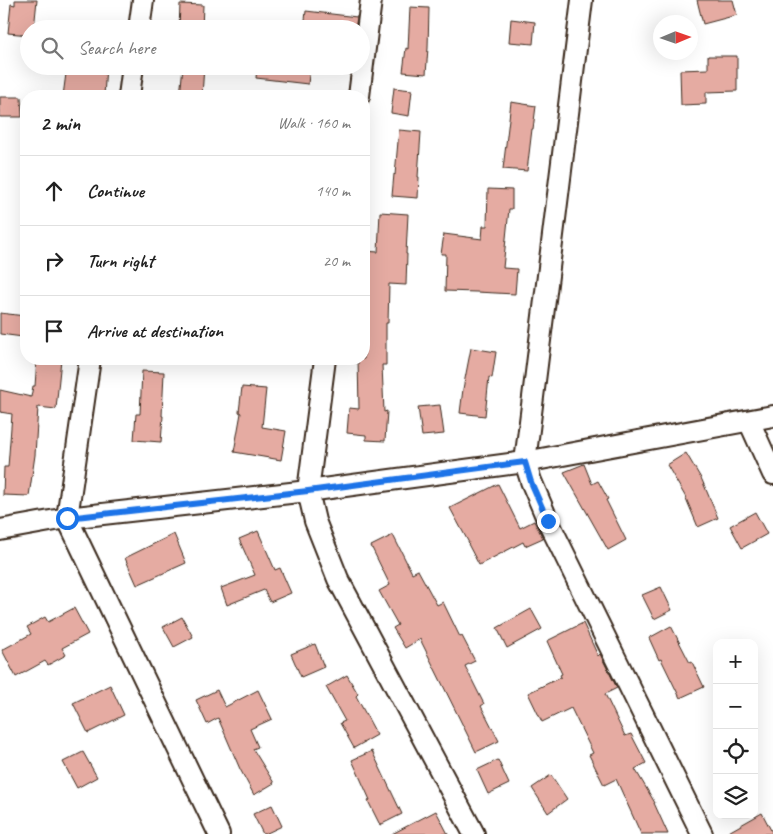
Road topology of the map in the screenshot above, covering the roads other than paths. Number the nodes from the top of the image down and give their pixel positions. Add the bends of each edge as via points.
1 (143, 0) edge
2 (371, 0) edge
3 (582, 0) edge
4 (140, 20) edge
5 (368, 20) edge
6 (132, 75) edge
7 (362, 75) edge
8 (130, 90) edge
9 (360, 90) edge
10 (89, 365) edge
11 (324, 365) edge
12 (773, 416) edge
13 (749, 421) junction
14 (525, 462) junction
15 (773, 474) edge
16 (308, 491) junction
17 (67, 518) junction
18 (0, 530) edge
19 (219, 834) edge
20 (474, 834) edge
21 (702, 834) edge

1 - 4 street
2 - 5 street
3 - 14 street
6 - 8 street
7 - 9 street
10 - 17 street
11 - 16 street
12 - 13 street
13 - 14 street
13 - 15 street
14 - 16 street
14 - 21 street via 548,521
16 - 17 street
16 - 20 street via 315,521 338,579
17 - 18 street
17 - 19 street

